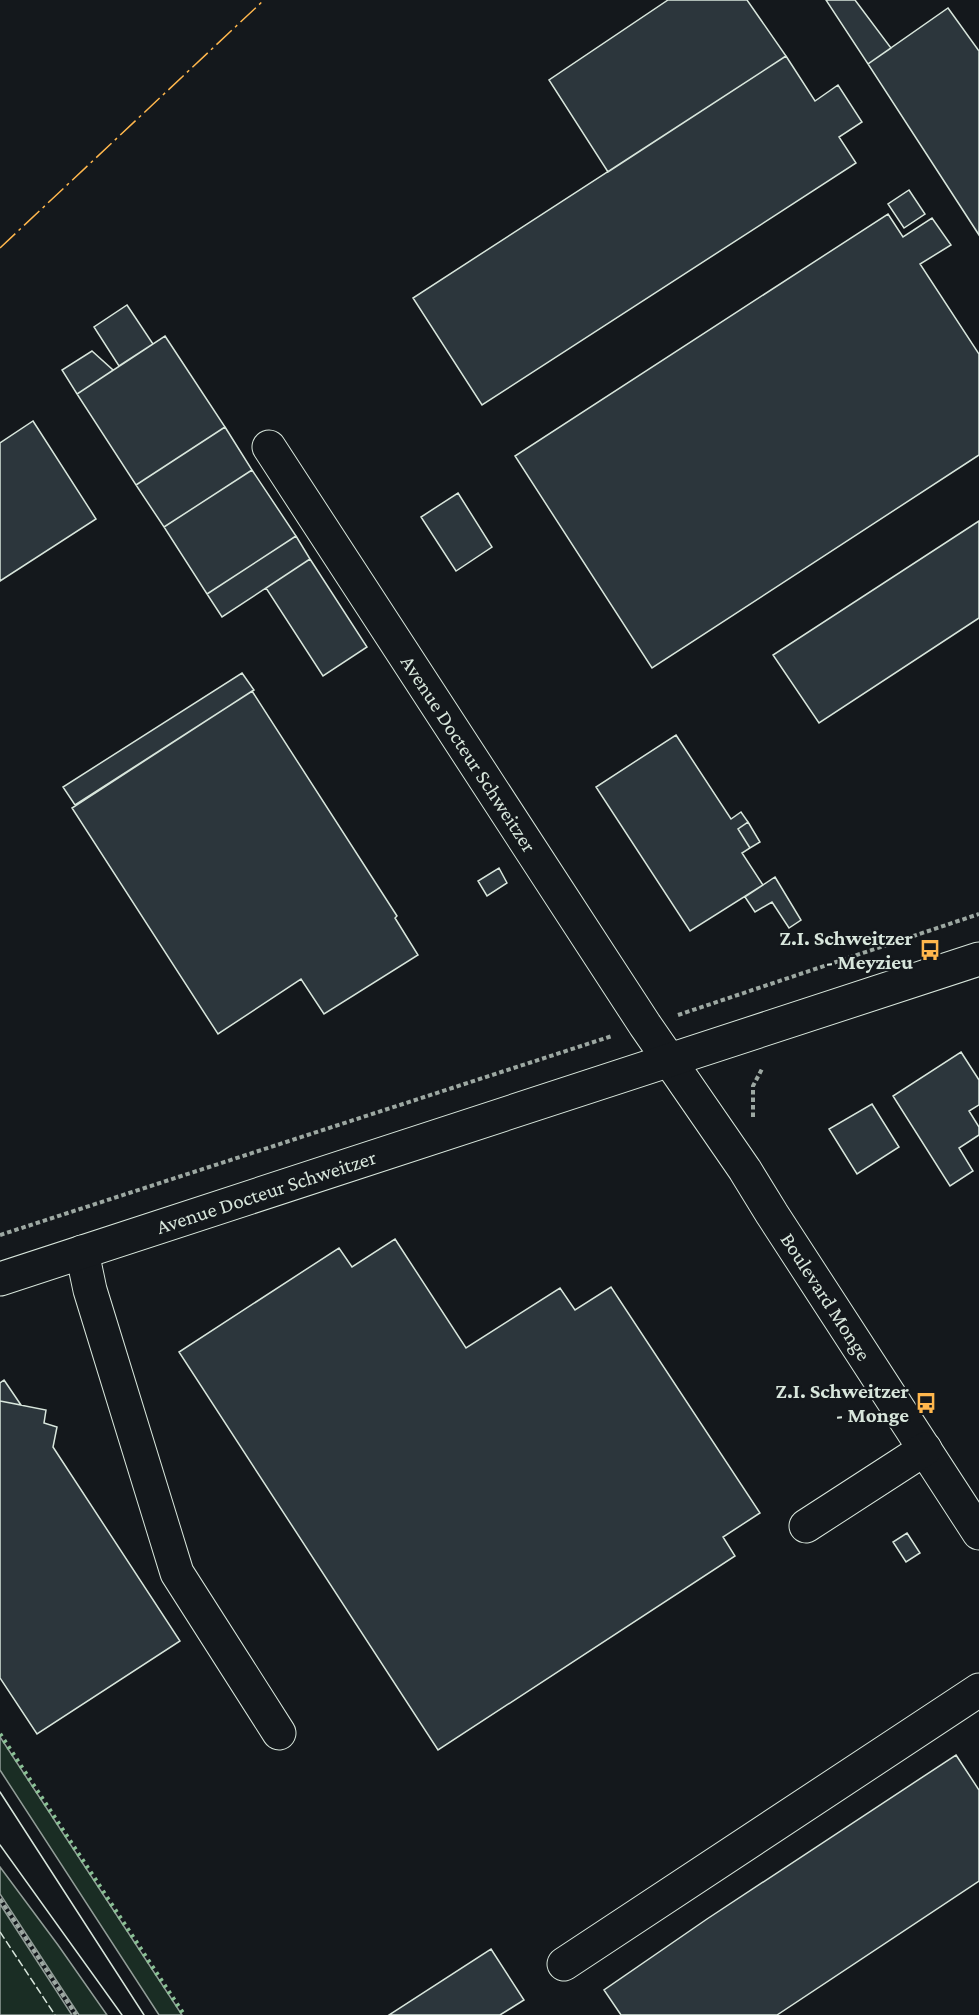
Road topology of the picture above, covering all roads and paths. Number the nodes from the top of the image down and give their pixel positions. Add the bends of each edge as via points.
1 (269, 447) dead end
2 (979, 914) edge
3 (979, 959) edge
4 (677, 1015) dead end
5 (616, 1035) dead end
6 (669, 1061) junction
7 (0, 1236) edge
8 (82, 1252) junction
9 (0, 1279) edge
10 (925, 1449) junction
11 (806, 1526) dead end
12 (979, 1533) edge
13 (979, 1690) edge
14 (279, 1733) dead end
15 (0, 1899) edge
16 (564, 1964) dead end
17 (76, 2015) edge

1 - 6 street, Avenue Docteur Schweitzer
2 - 4 path
3 - 6 street, Avenue Docteur Schweitzer
5 - 7 path
6 - 8 street, Avenue Docteur Schweitzer
6 - 10 street, Boulevard Monge via 745,1170
8 - 9 street, Avenue Docteur Schweitzer
8 - 14 street via 90,1290 177,1573
10 - 11 street
10 - 12 street, Boulevard Monge
13 - 16 street
15 - 17 path

